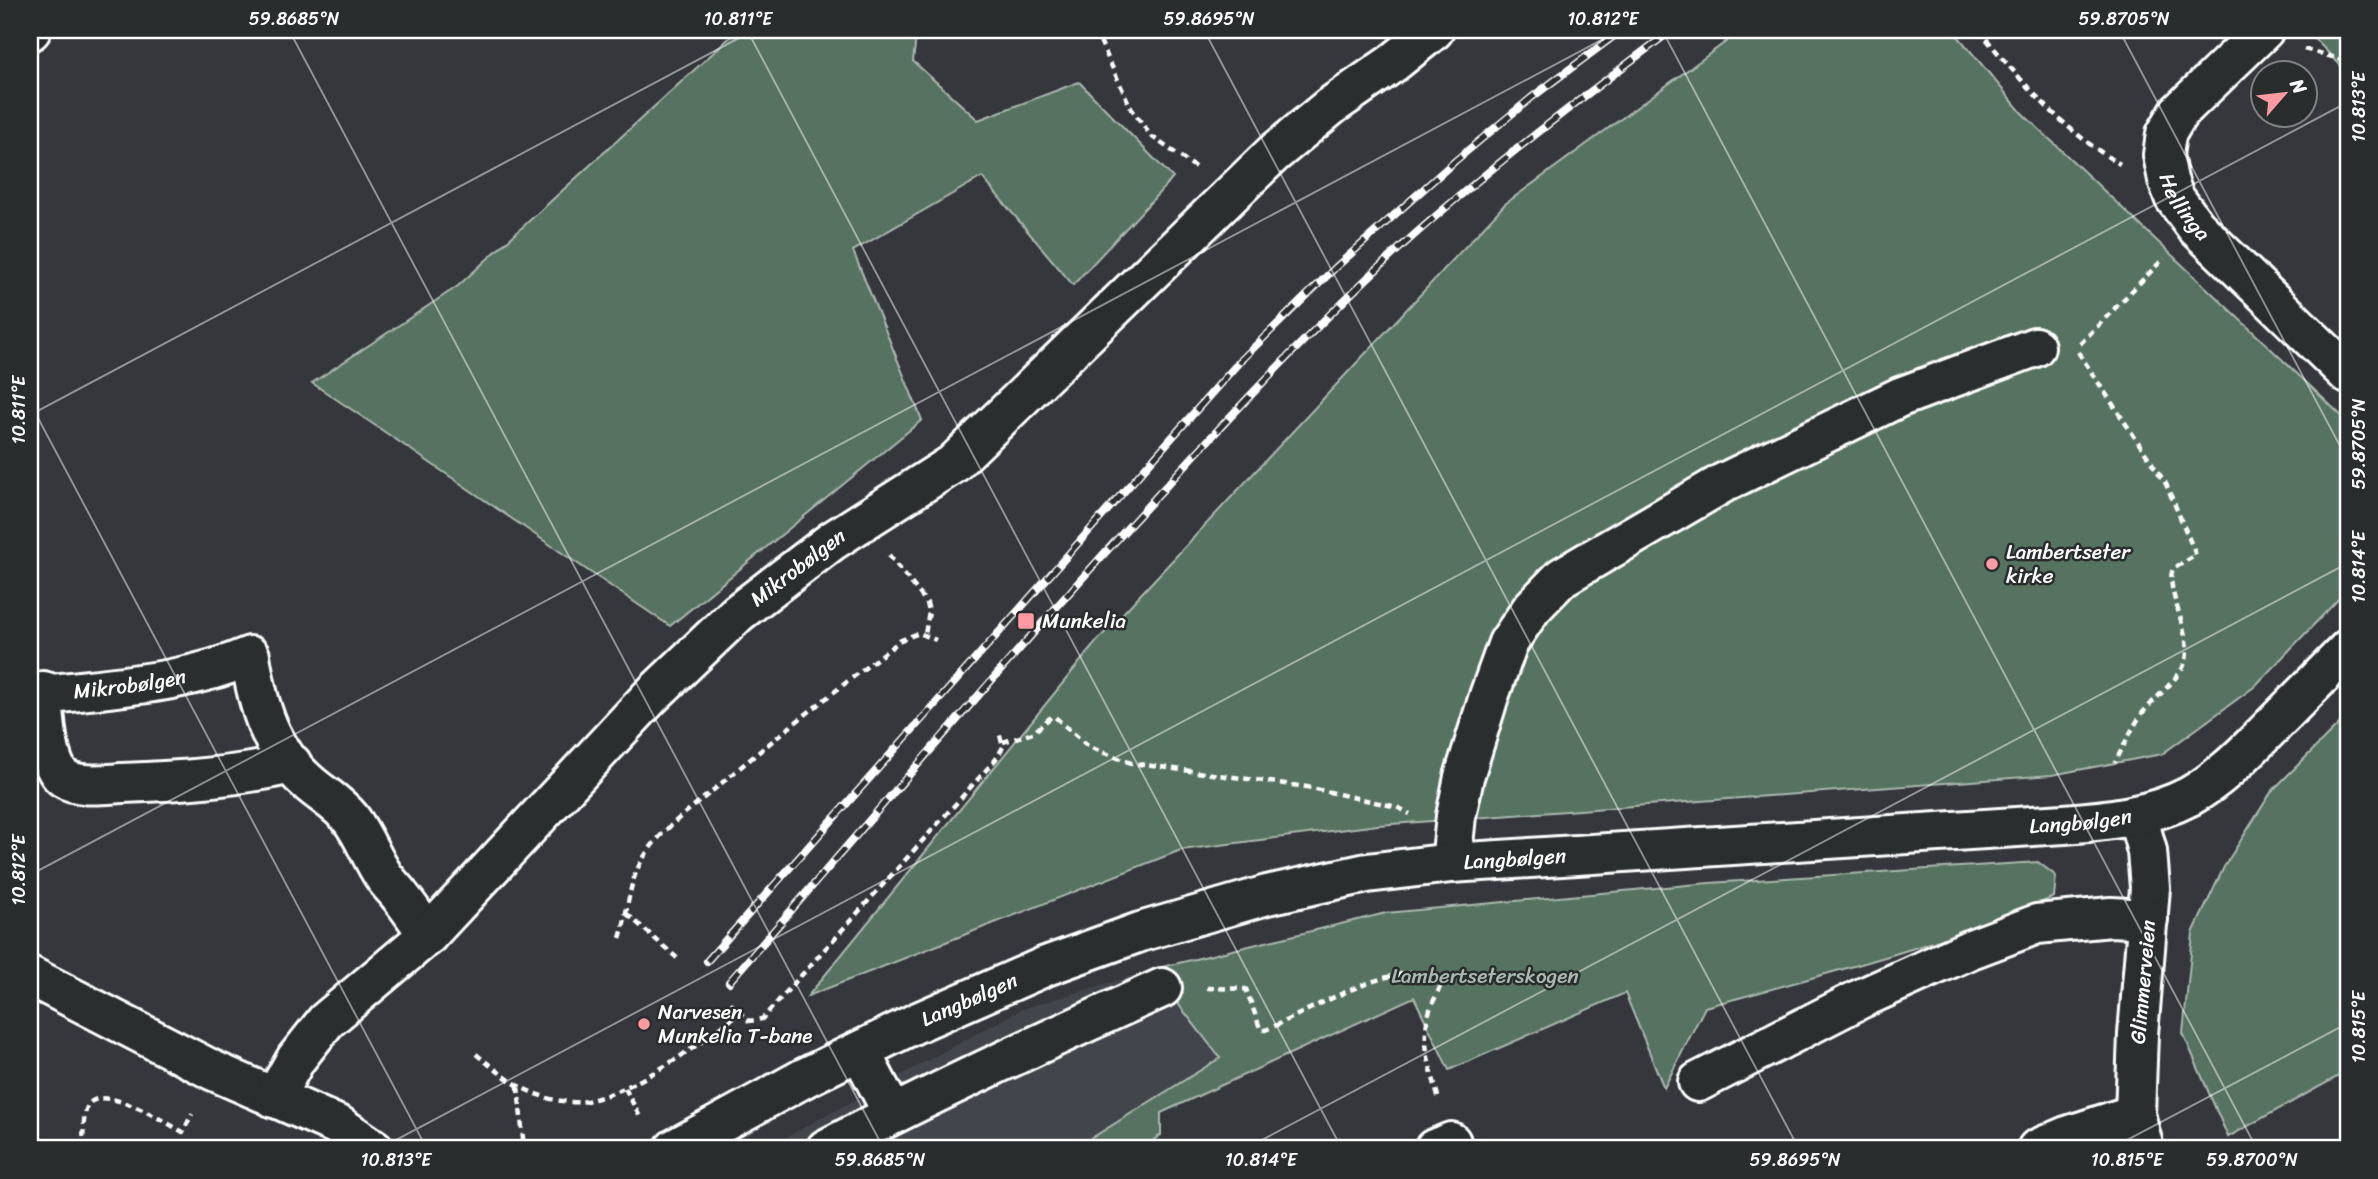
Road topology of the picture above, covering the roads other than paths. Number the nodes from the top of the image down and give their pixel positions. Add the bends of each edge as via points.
1 (1434, 30) edge
2 (2280, 38) edge
3 (2035, 347) dead end
4 (2348, 374) edge
5 (2348, 649) edge
6 (292, 764) junction
7 (2137, 814) junction
8 (1451, 863) junction
9 (2148, 919) junction
10 (428, 935) junction
11 (30, 976) edge
12 (1162, 988) dead end
13 (860, 1051) junction
14 (1698, 1082) dead end
15 (274, 1098) junction
16 (893, 1114) junction
17 (2140, 1131) edge
18 (374, 1149) edge
19 (674, 1149) edge
20 (827, 1149) edge
21 (2037, 1149) edge

1 - 10 street, Mikrobølgen via 1273,154 953,464 832,541 738,612 673,674
2 - 4 street, Hellinga via 2179,112 2166,134 2163,155 2168,180 2174,197 2196,227
3 - 8 street via 1900,397 1723,483 1562,578 1532,608 1508,643 1464,777
5 - 7 street, Langbølgen via 2209,784 2188,797
6 - 6 street, Mikrobølgen via 278,749 263,715 250,656 225,667 161,682 53,694 43,691 55,768 64,779 86,784 191,781
6 - 10 street, Mikrobølgen via 351,819 383,877
7 - 8 street, Langbølgen via 2064,824
7 - 9 street, Glimmerveien via 2147,851
8 - 13 street, Langbølgen via 1367,873 1267,895 1140,932 1046,966
9 - 14 street via 2037,923 1860,999
9 - 17 street, Glimmerveien via 2138,1034
10 - 15 street, Mikrobølgen via 326,1021 296,1059
11 - 15 street via 188,1059
12 - 16 street
13 - 16 street
13 - 19 street, Langbølgen
15 - 18 street via 340,1126
16 - 20 street
17 - 21 street via 2067,1136

